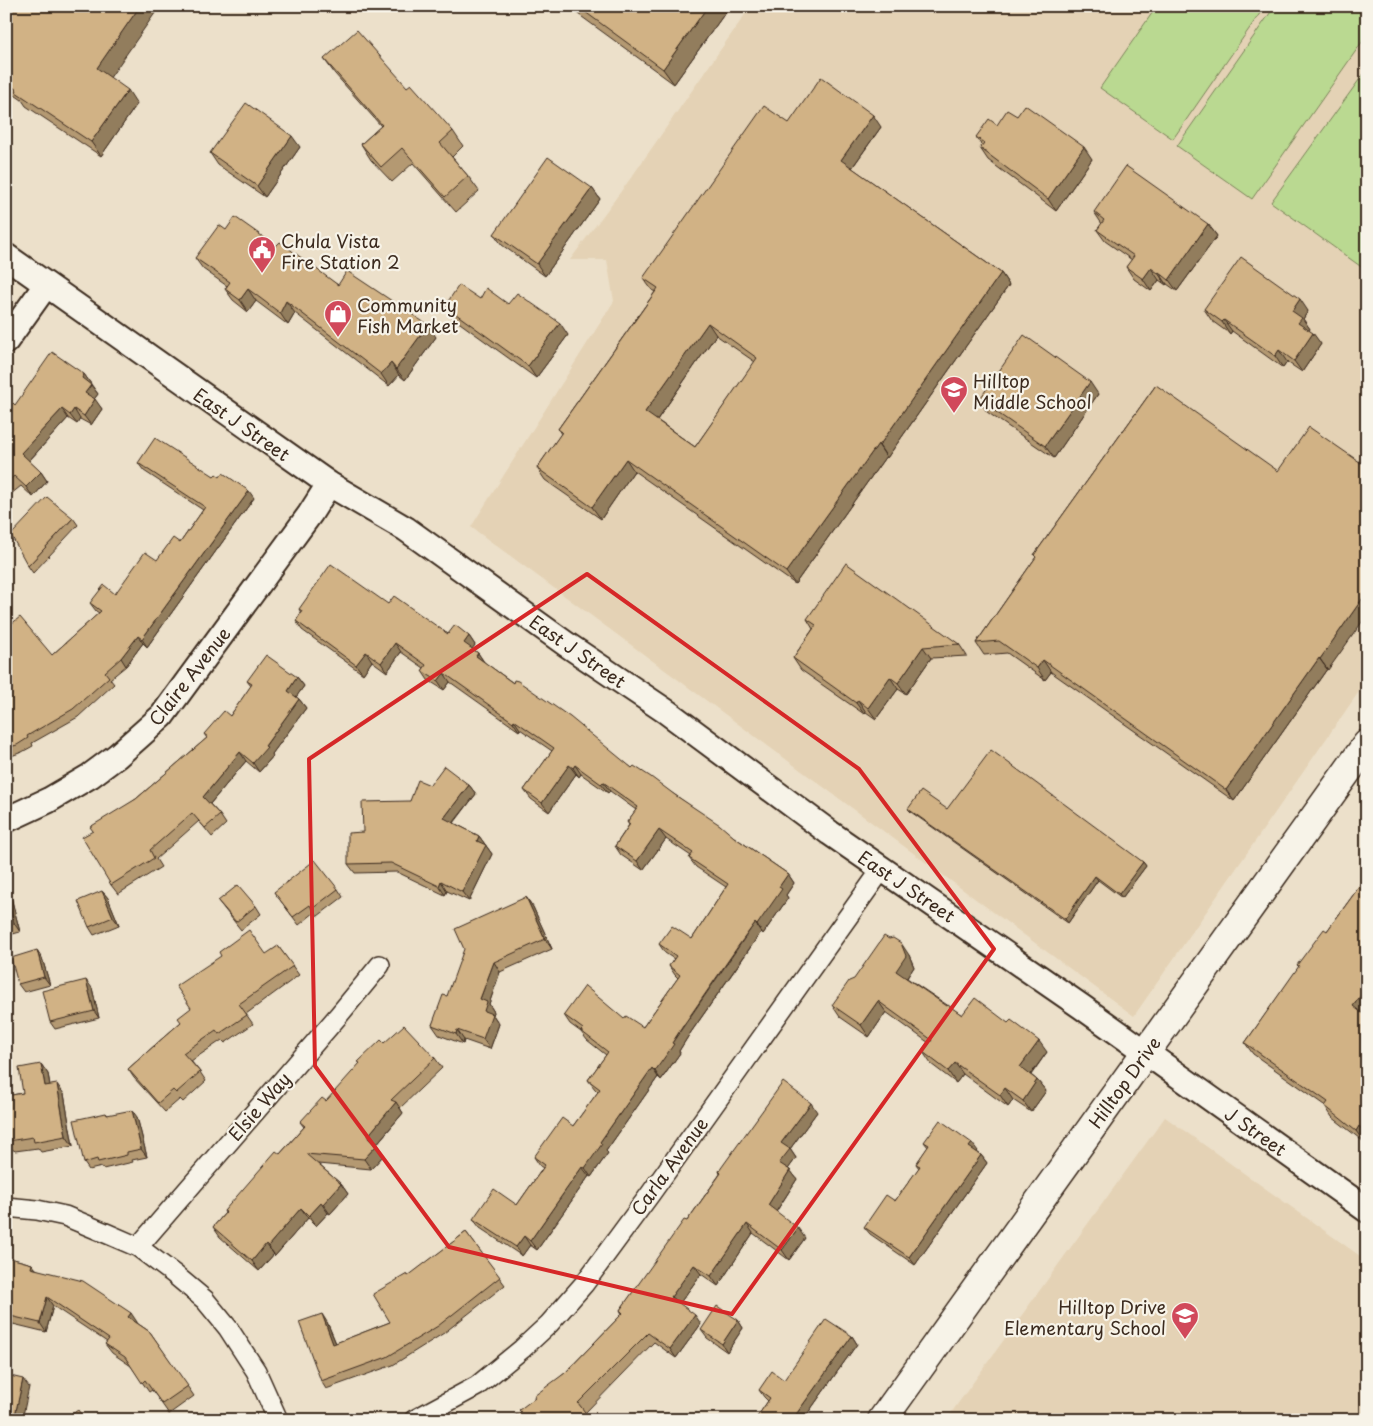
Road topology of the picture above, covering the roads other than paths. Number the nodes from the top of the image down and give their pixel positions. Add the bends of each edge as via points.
1 (6, 256) edge
2 (46, 285) junction
3 (6, 341) edge
4 (329, 484) junction
5 (1367, 744) edge
6 (6, 820) edge
7 (882, 869) junction
8 (380, 965) dead end
9 (1145, 1052) junction
10 (6, 1207) edge
11 (1367, 1210) edge
12 (138, 1248) junction
13 (278, 1420) edge
14 (414, 1420) edge
15 (882, 1420) edge

1 - 2 street, East J Street
2 - 3 street
2 - 4 street, East J Street
4 - 6 street, Claire Avenue via 162,716 90,776
4 - 7 street, East J Street via 406,529 667,712
5 - 9 main road, Hilltop Drive
7 - 9 street, East J Street
7 - 14 street, Carla Avenue via 584,1284 549,1324 477,1386
8 - 12 street, Elsie Way
9 - 11 street, J Street
9 - 15 main road, Hilltop Drive
10 - 12 street via 65,1216
12 - 13 street via 205,1300 228,1328 256,1371

